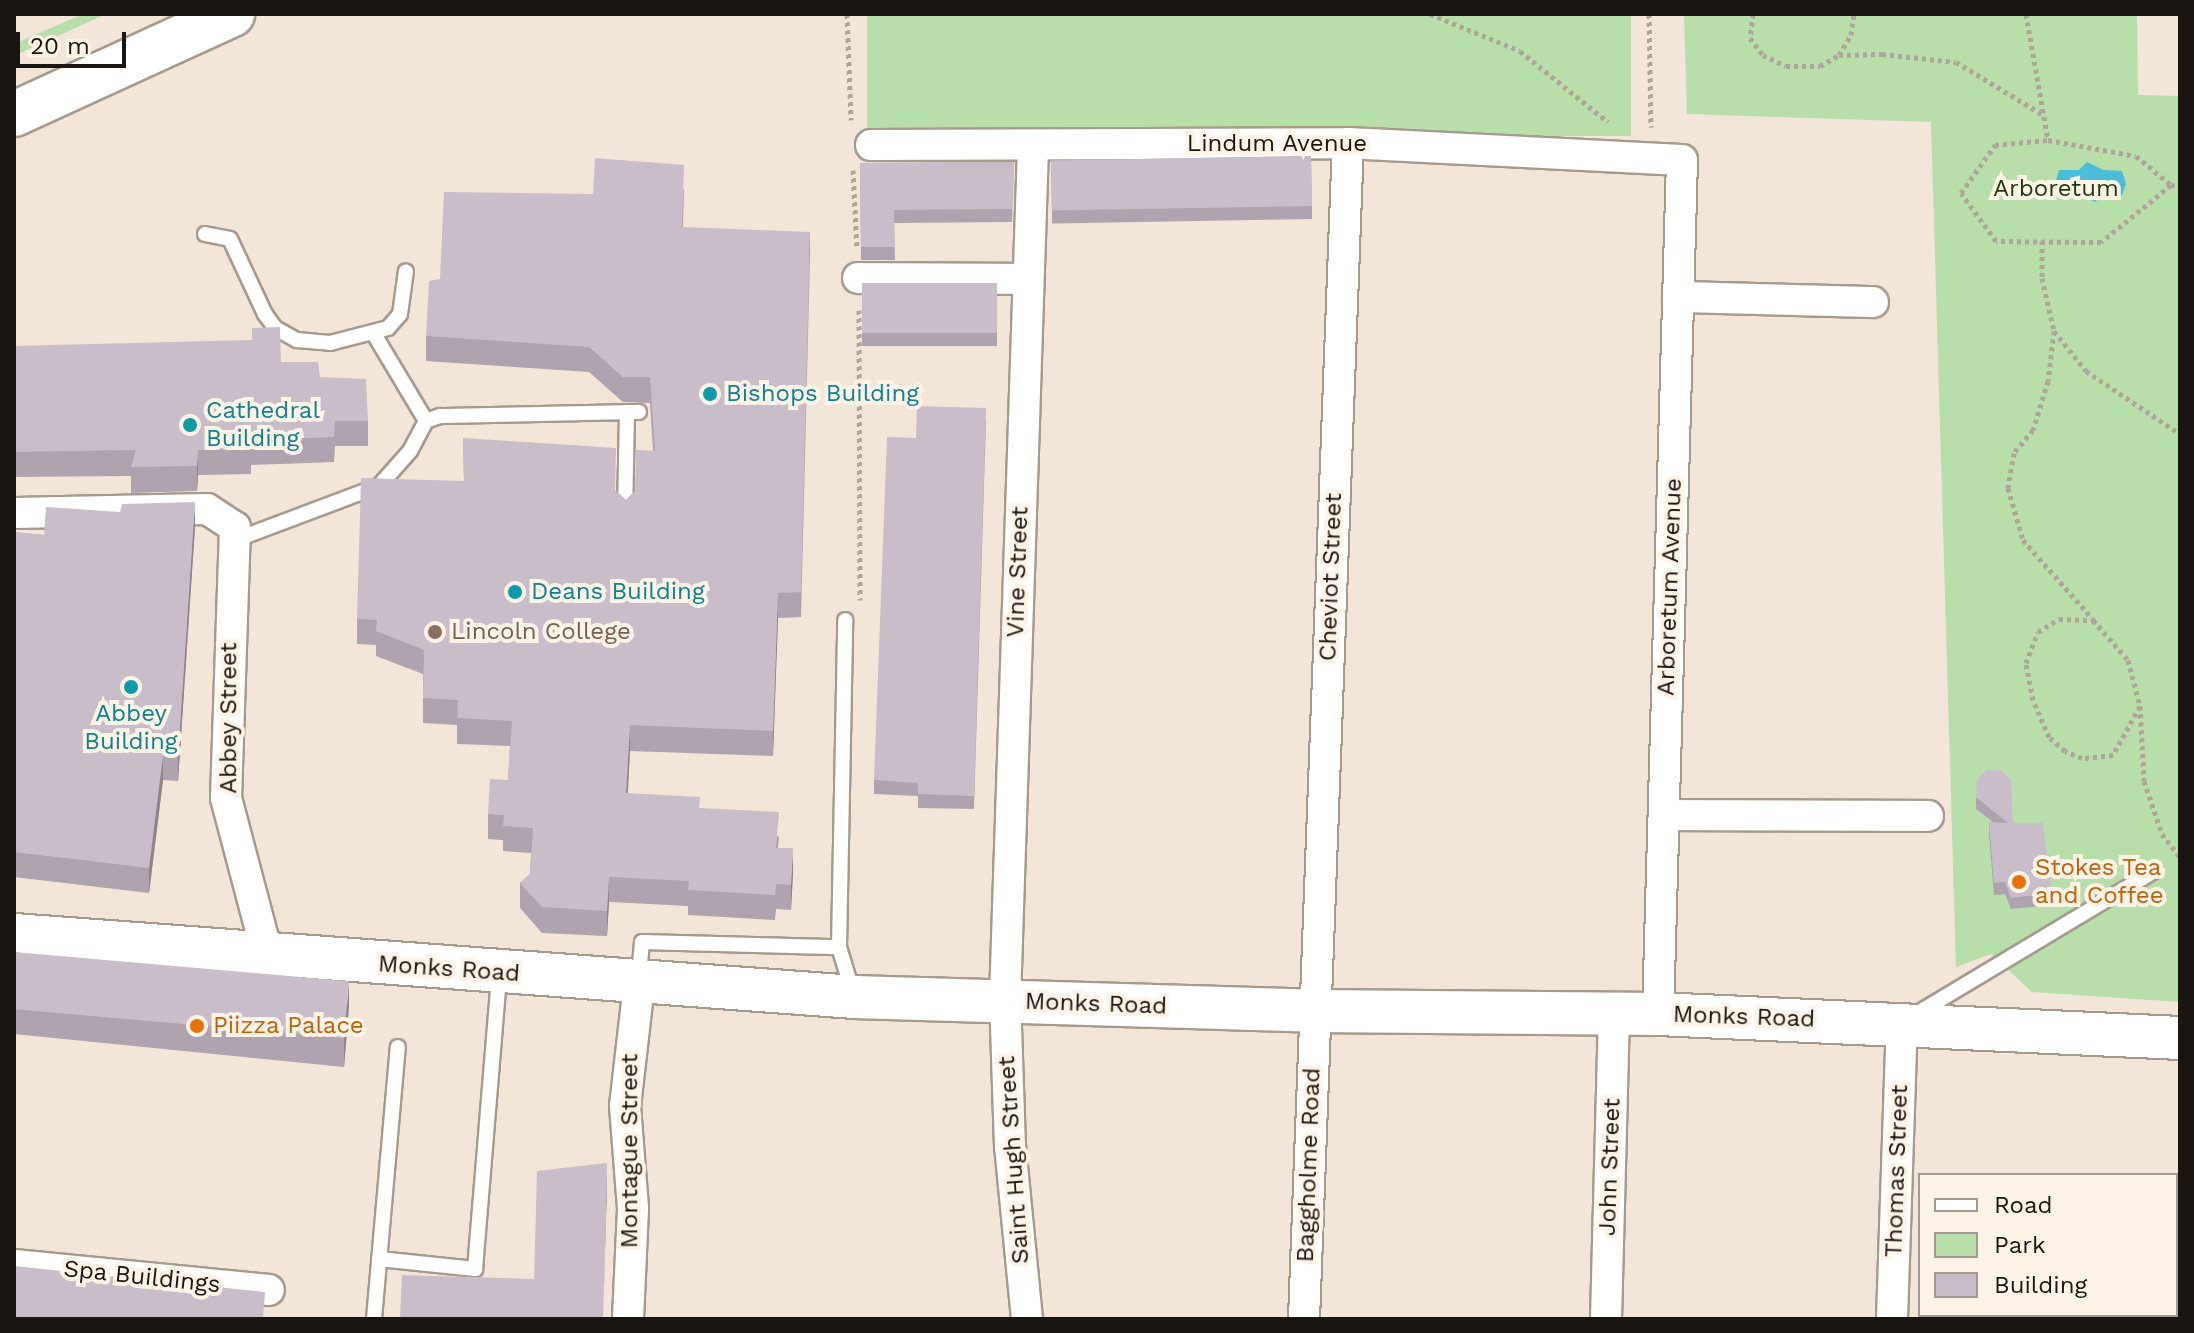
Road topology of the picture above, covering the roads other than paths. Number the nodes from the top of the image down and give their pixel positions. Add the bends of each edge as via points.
1 (232, 14) edge
2 (14, 114) edge
3 (1348, 143) junction
4 (871, 145) dead end
5 (1033, 145) junction
6 (1682, 160) joint
7 (205, 234) dead end
8 (406, 271) dead end
9 (858, 278) dead end
10 (1027, 279) junction
11 (1678, 297) junction
12 (1873, 302) dead end
13 (374, 334) junction
14 (426, 421) junction
15 (14, 513) edge
16 (625, 515) edge
17 (235, 534) junction
18 (845, 620) dead end
19 (1664, 815) junction
20 (1928, 816) dead end
21 (2153, 872) dead end
22 (14, 935) edge
23 (839, 947) junction
24 (267, 953) junction
25 (499, 972) junction
26 (639, 985) junction
27 (854, 997) junction
28 (1005, 1000) junction
29 (1314, 1011) junction
30 (1614, 1014) junction
31 (1658, 1014) junction
32 (1902, 1023) junction
33 (2180, 1038) edge
34 (398, 1047) dead end
35 (379, 1259) junction
36 (14, 1265) edge
37 (269, 1290) dead end
38 (374, 1319) edge
39 (628, 1319) edge
40 (1027, 1319) edge
41 (1304, 1319) edge
42 (1606, 1319) edge
43 (1892, 1319) edge

1 - 2 main road
3 - 5 street, Lindum Avenue
3 - 6 street, Lindum Avenue
3 - 29 street, Cheviot Street
4 - 5 street, Lindum Avenue
5 - 10 street, Vine Street
6 - 11 street, Arboretum Avenue
7 - 13 lane via 230,239 265,314 286,336 330,343
8 - 13 lane via 400,314
9 - 10 street
10 - 28 street, Vine Street
11 - 12 street
11 - 19 street, Arboretum Avenue
13 - 14 lane
14 - 16 lane via 453,415 633,412
14 - 17 lane via 410,451 379,486
15 - 17 street via 207,509
17 - 24 street, Abbey Street via 226,798
18 - 23 lane
19 - 20 street
19 - 31 street, Arboretum Avenue
21 - 32 lane
22 - 24 main road, Monks Road
23 - 26 lane via 642,942
23 - 27 lane
24 - 25 main road, Monks Road
25 - 26 main road, Monks Road
25 - 35 lane via 475,1269
26 - 27 main road, Monks Road
26 - 39 street, Montague Street via 625,1106 633,1208
27 - 28 main road, Monks Road
28 - 29 main road, Monks Road
28 - 40 street, Saint Hugh Street via 1010,1147
29 - 30 main road, Monks Road
29 - 41 street, Baggholme Road
30 - 31 main road, Monks Road
30 - 42 street, John Street
31 - 32 main road, Monks Road
32 - 33 main road, Monks Road
32 - 43 street, Thomas Street
34 - 35 lane
35 - 38 lane
36 - 37 street, Spa Buildings

